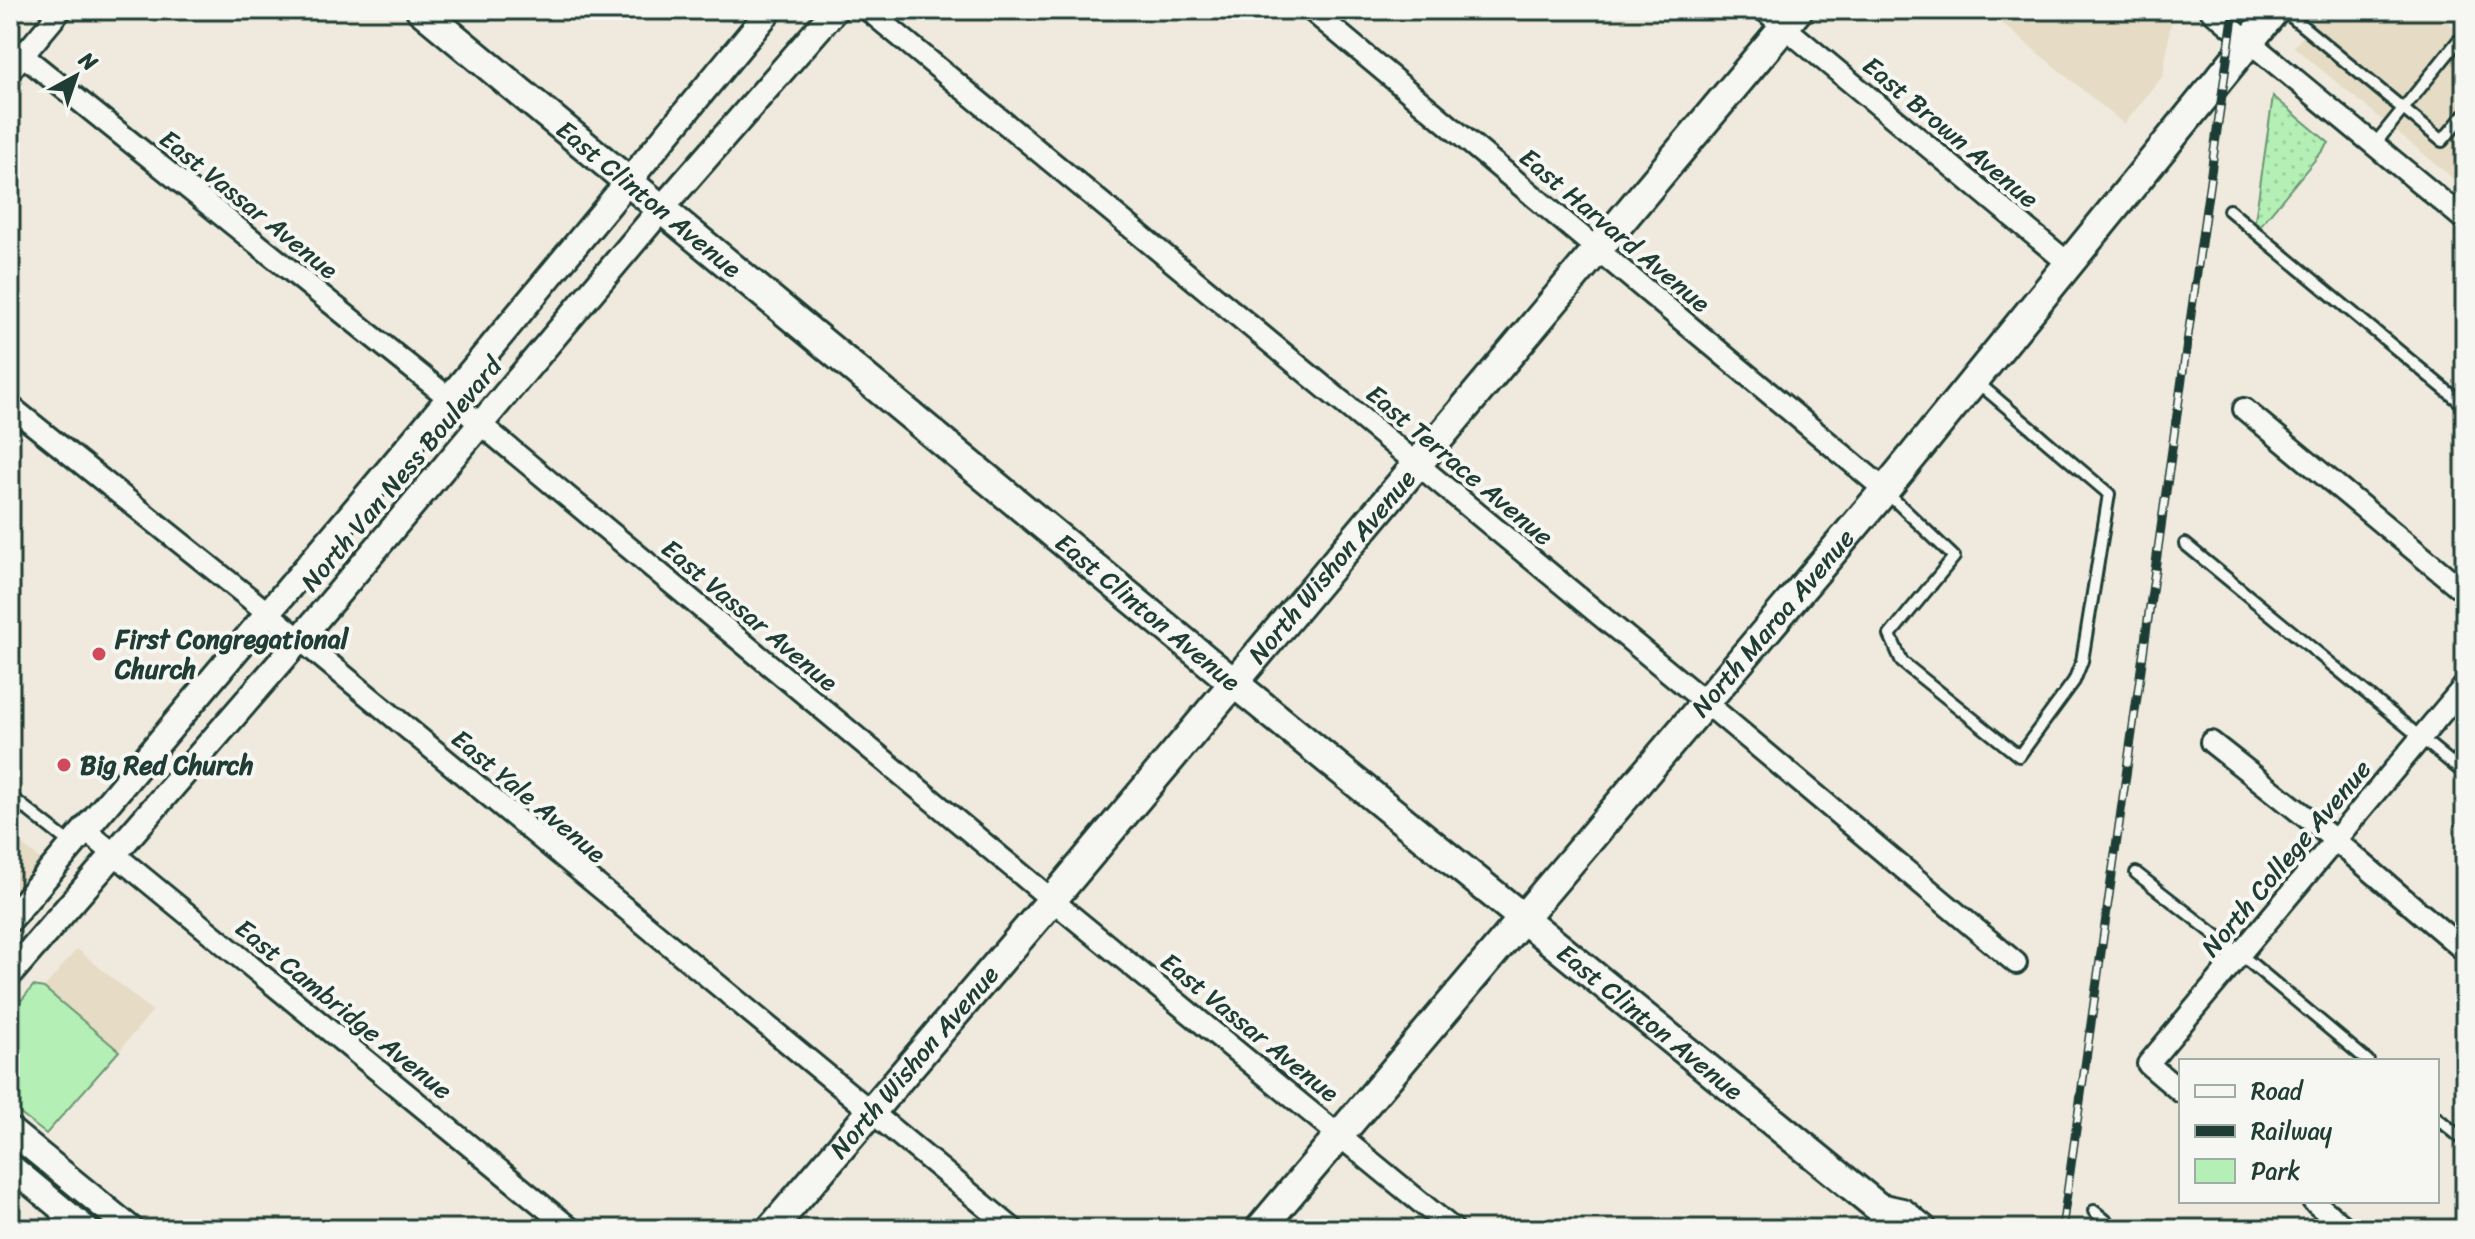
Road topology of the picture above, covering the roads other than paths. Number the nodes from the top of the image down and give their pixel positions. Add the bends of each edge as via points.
1 (61, 10) edge
2 (421, 10) edge
3 (770, 10) edge
4 (835, 10) edge
5 (868, 10) edge
6 (1311, 10) edge
7 (2211, 10) edge
8 (2275, 10) edge
9 (2283, 10) edge
10 (1782, 15) edge
11 (2249, 42) junction
12 (2465, 46) edge
13 (14, 57) edge
14 (2403, 108) junction
15 (2465, 114) edge
16 (2374, 145) junction
17 (629, 181) junction
18 (662, 208) junction
19 (2229, 210) dead end
20 (2465, 220) edge
21 (1596, 248) junction
22 (2068, 263) junction
23 (1975, 379) junction
24 (449, 398) junction
25 (10, 406) edge
26 (2465, 406) edge
27 (2244, 409) dead end
28 (480, 424) junction
29 (1417, 464) junction
30 (1885, 490) junction
31 (2185, 544) dead end
32 (2465, 592) edge
33 (268, 613) junction
34 (299, 639) junction
35 (1234, 683) junction
36 (2465, 685) edge
37 (1705, 702) junction
38 (2421, 737) junction
39 (2211, 742) dead end
40 (2465, 774) edge
41 (10, 796) edge
42 (78, 837) junction
43 (2335, 840) junction
44 (113, 853) junction
45 (2136, 873) dead end
46 (1052, 900) junction
47 (10, 919) edge
48 (1523, 919) junction
49 (2465, 951) edge
50 (2240, 954) junction
51 (2016, 963) dead end
52 (10, 974) edge
53 (2366, 1059) edge
54 (2179, 1090) edge
55 (871, 1111) junction
56 (2439, 1120) edge
57 (10, 1130) edge
58 (1340, 1134) junction
59 (2465, 1141) edge
60 (10, 1166) edge
61 (2315, 1203) edge
62 (2094, 1211) dead end
63 (1882, 1219) edge
64 (86, 1229) edge
65 (131, 1229) edge
66 (571, 1229) edge
67 (771, 1229) edge
68 (1013, 1229) edge
69 (1260, 1229) edge
70 (1453, 1229) edge
71 (1922, 1229) edge
72 (2116, 1229) edge
73 (2347, 1229) edge

1 - 13 street
2 - 17 main road, East Clinton Avenue
3 - 17 street, North Van Ness Boulevard
4 - 18 street, North Van Ness Boulevard
5 - 29 street, East Terrace Avenue
6 - 21 street, East Harvard Avenue
7 - 11 street
8 - 11 main road, North Maroa Avenue
9 - 14 lane
10 - 21 main road, North Wishon Avenue
10 - 22 street, East Brown Avenue
11 - 16 street
11 - 22 main road, North Maroa Avenue
12 - 14 lane via 2458,41
13 - 24 street, East Vassar Avenue
14 - 15 lane via 2442,141
14 - 16 lane
16 - 20 street
17 - 18 main road, East Clinton Avenue
17 - 24 street, North Van Ness Boulevard
18 - 28 street, North Van Ness Boulevard
18 - 35 main road, East Clinton Avenue
19 - 26 lane
21 - 29 main road, North Wishon Avenue
21 - 30 street, East Harvard Avenue
22 - 23 main road, North Maroa Avenue
23 - 30 main road, North Maroa Avenue
23 - 30 lane via 2109,494 2082,661 2074,681 2019,756 1902,662 1890,635 1954,557
24 - 28 street, East Vassar Avenue
24 - 33 street, North Van Ness Boulevard
25 - 33 street, East Yale Avenue
27 - 32 street
28 - 34 street, North Van Ness Boulevard
28 - 46 street, East Vassar Avenue
29 - 35 main road, North Wishon Avenue
29 - 37 street, East Terrace Avenue
30 - 37 main road, North Maroa Avenue
31 - 38 lane
33 - 34 street, East Yale Avenue
33 - 42 street, North Van Ness Boulevard
34 - 44 street, North Van Ness Boulevard
34 - 55 street, East Yale Avenue
35 - 46 main road, North Wishon Avenue
35 - 48 main road, East Clinton Avenue
36 - 38 street, North College Avenue
37 - 48 main road, North Maroa Avenue
37 - 51 street, East Terrace Avenue
38 - 40 lane
38 - 43 street, North College Avenue
39 - 43 street
41 - 42 lane
42 - 44 street, East Cambridge Avenue
42 - 47 street, North Van Ness Boulevard
43 - 49 street
43 - 50 street, North College Avenue
44 - 52 street, North Van Ness Boulevard
44 - 66 street, East Cambridge Avenue
45 - 50 lane
46 - 55 main road, North Wishon Avenue
46 - 58 street, East Vassar Avenue
48 - 58 main road, North Maroa Avenue
48 - 63 main road, East Clinton Avenue
50 - 53 lane
50 - 54 street, North College Avenue via 2148,1064
55 - 67 main road, North Wishon Avenue
55 - 68 street, East Yale Avenue
56 - 59 lane
57 - 65 street
58 - 69 main road, North Maroa Avenue
58 - 70 street, East Vassar Avenue
60 - 64 street
61 - 73 street
62 - 72 lane
63 - 71 main road, East Clinton Avenue via 1902,1213

